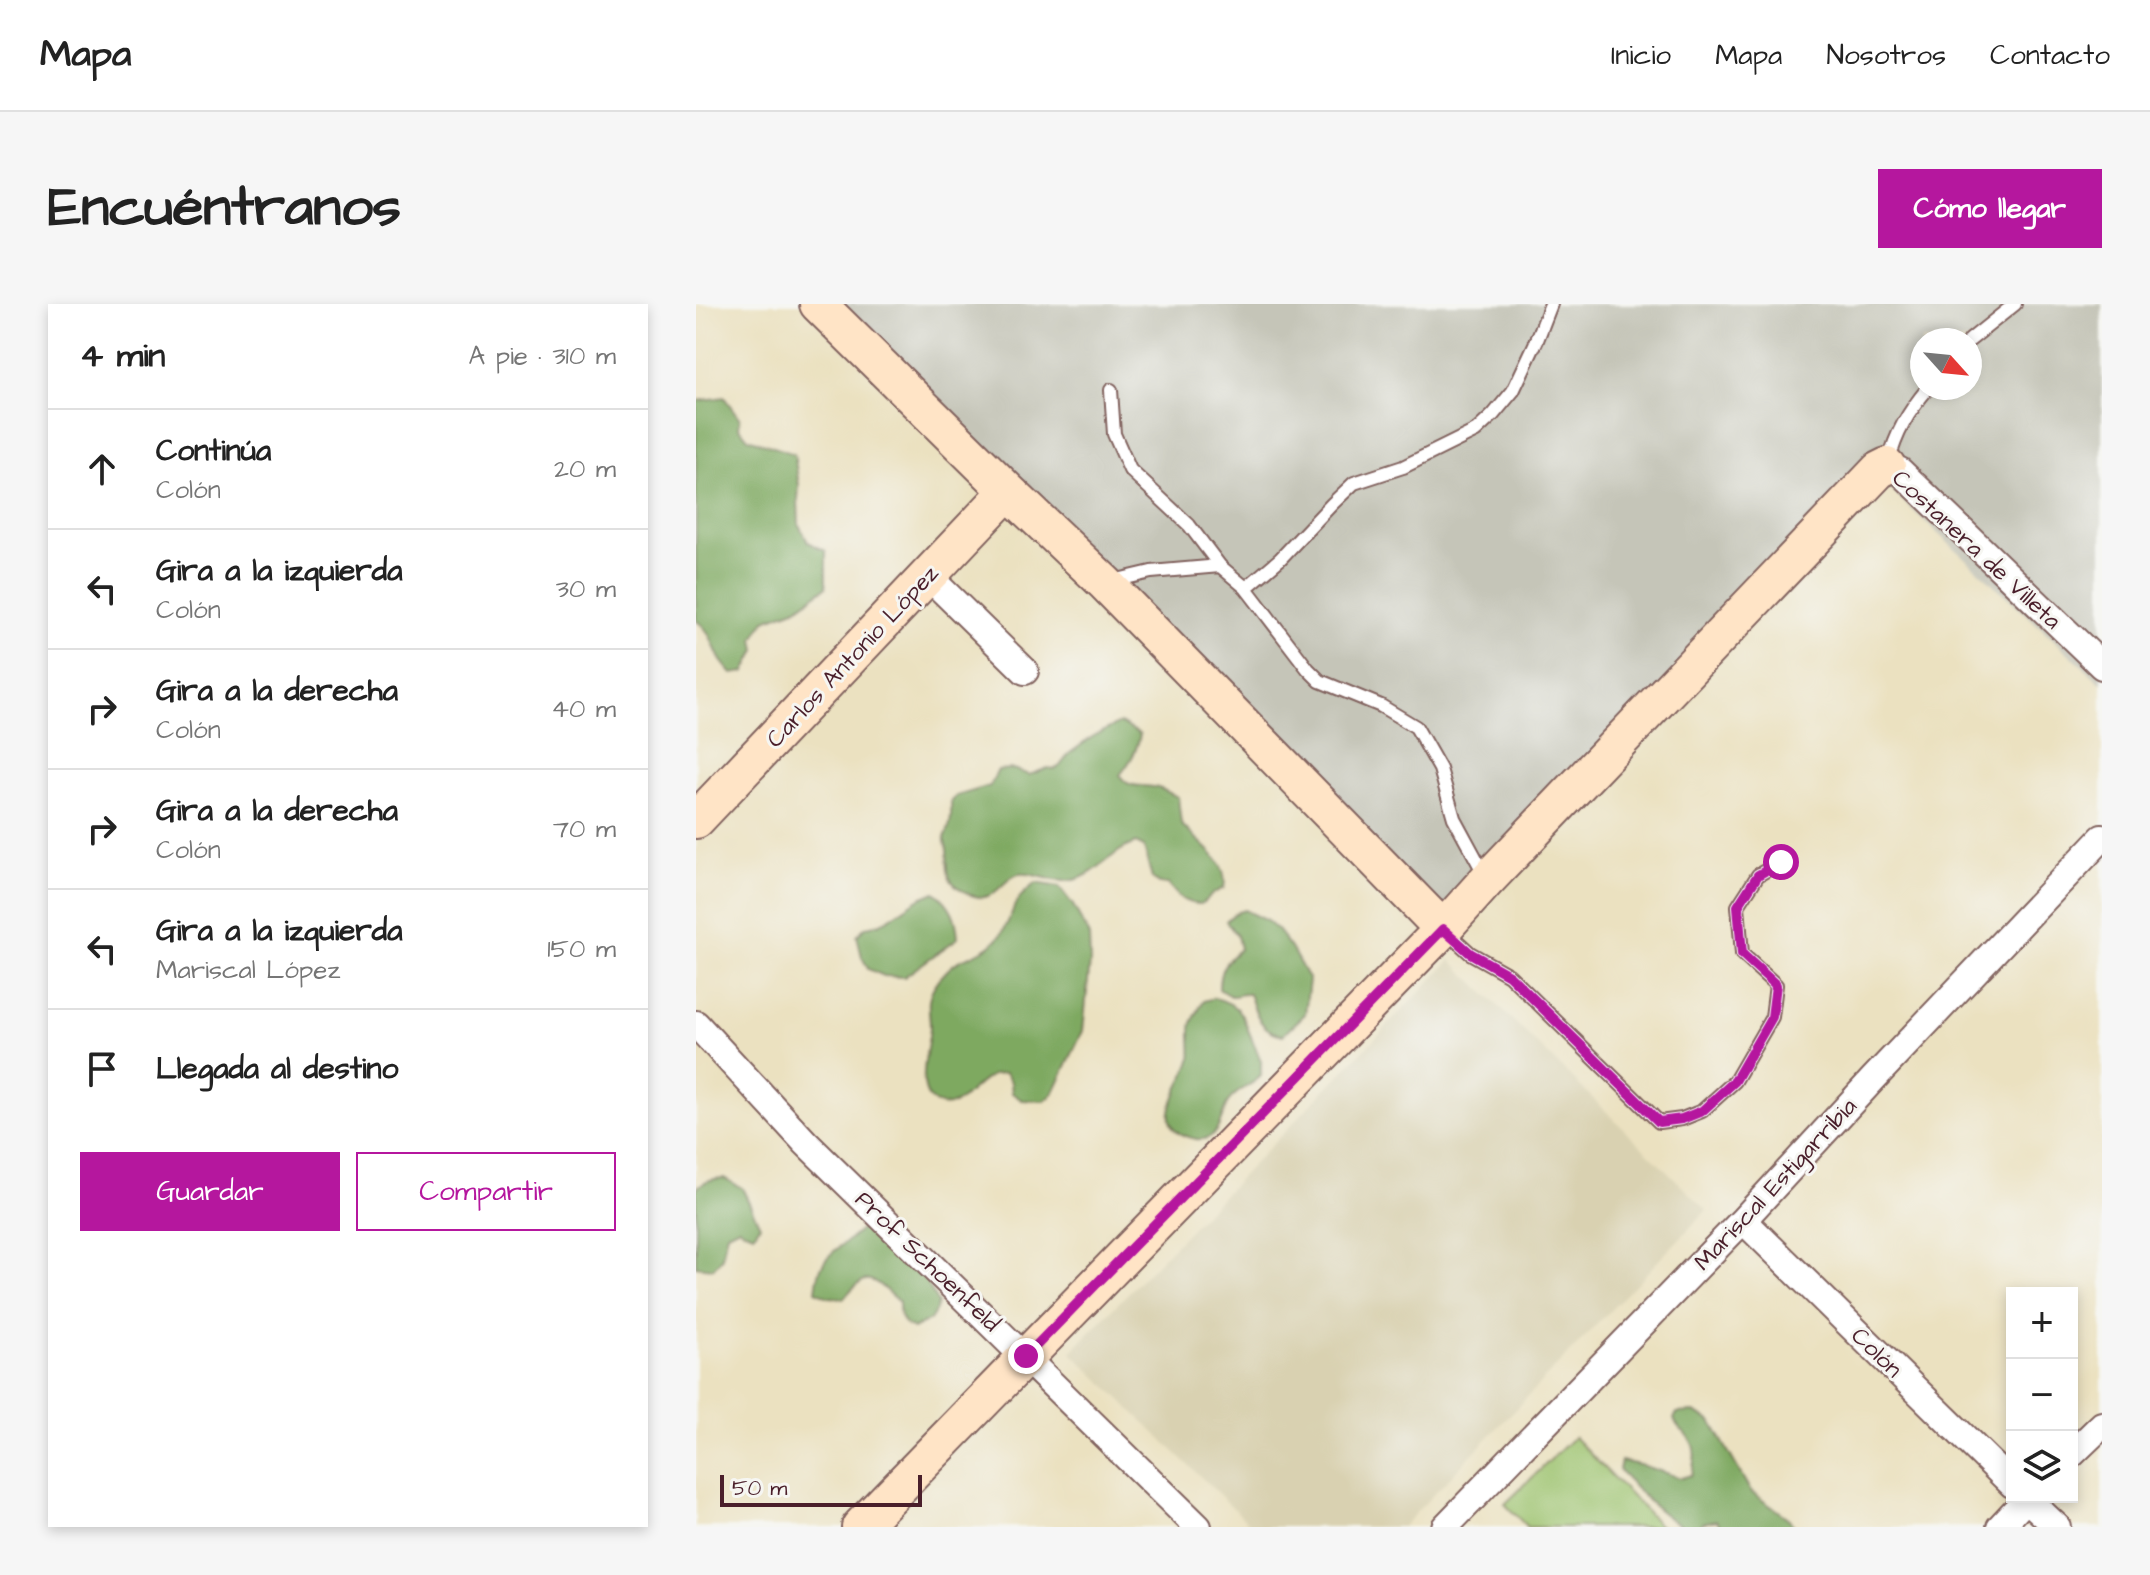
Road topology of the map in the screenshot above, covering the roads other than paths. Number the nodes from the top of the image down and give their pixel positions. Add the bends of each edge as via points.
1 (818, 304) edge
2 (1551, 304) edge
3 (2015, 304) edge
4 (1982, 330) edge
5 (1111, 390) dead end
6 (1918, 400) edge
7 (1887, 466) junction
8 (1008, 491) junction
9 (1220, 566) junction
10 (928, 576) junction
11 (1105, 583) junction
12 (1246, 588) junction
13 (2102, 666) edge
14 (1025, 671) dead end
15 (696, 820) edge
16 (2102, 838) edge
17 (1781, 862) dead end
18 (1487, 880) junction
19 (1443, 929) junction
20 (696, 1024) edge
21 (1743, 1220) junction
22 (1026, 1356) junction
23 (2102, 1425) edge
24 (2078, 1448) edge
25 (2006, 1477) edge
26 (2017, 1503) edge
27 (2032, 1503) edge
28 (860, 1527) edge
29 (1198, 1527) edge
30 (1445, 1527) edge
31 (2000, 1527) edge
32 (2057, 1527) edge

1 - 8 main road
2 - 12 lane via 1513,391 1485,423 1403,467 1354,483
3 - 4 lane
5 - 9 lane via 1114,434 1130,470 1189,525
6 - 7 lane via 1894,438
7 - 13 street, Costanera de Villeta via 1900,471
7 - 18 main road
8 - 10 main road, Carlos Antonio López
8 - 11 main road
9 - 11 lane via 1151,572
9 - 12 lane
10 - 14 street
10 - 15 main road, Carlos Antonio López
11 - 19 main road
12 - 18 lane via 1320,681 1416,727 1440,769 1454,818
16 - 21 street, Mariscal Estigarribia
17 - 19 lane via 1758,875 1738,906 1742,954 1776,985 1772,1017 1735,1081 1702,1111 1682,1119 1659,1122 1509,975 1470,953
18 - 19 main road
19 - 22 main road
20 - 22 street, Prof Schoenfeld via 806,1143
21 - 25 street, Colón
21 - 30 street, Mariscal Estigarribia
22 - 28 main road
22 - 29 street, Prof Schoenfeld
23 - 24 street
26 - 31 street
27 - 32 street, Colón

